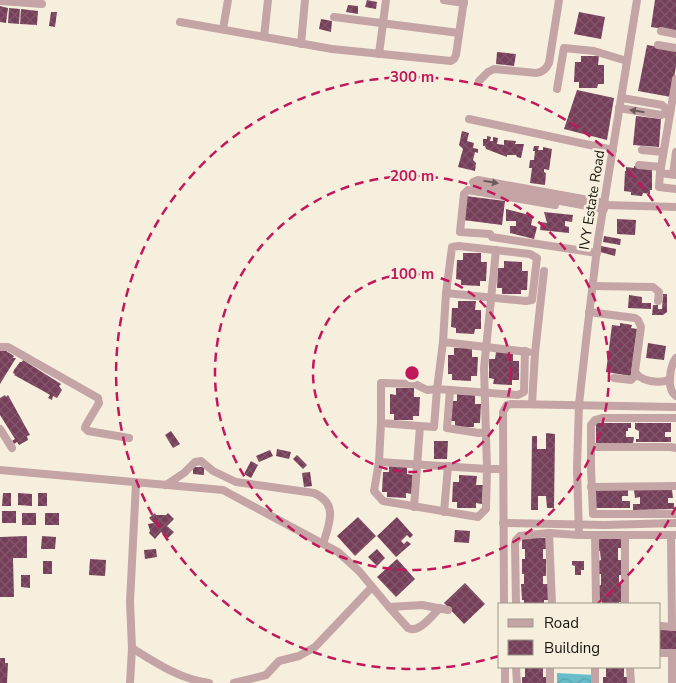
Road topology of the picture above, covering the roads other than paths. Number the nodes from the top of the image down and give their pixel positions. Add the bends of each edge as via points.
1 (228, 0) edge
2 (268, 0) edge
3 (305, 0) edge
4 (386, 0) edge
5 (444, 0) edge
6 (559, 0) edge
7 (636, 0) edge
8 (0, 1) edge
9 (464, 1) edge
10 (42, 4) dead end
11 (334, 17) dead end
12 (180, 22) dead end
13 (383, 23) junction
14 (223, 29) junction
15 (661, 31) dead end
16 (459, 33) junction
17 (676, 34) edge
18 (264, 37) junction
19 (301, 44) junction
20 (658, 45) dead end
21 (676, 48) edge
22 (379, 54) junction
23 (626, 61) junction
24 (676, 79) edge
25 (479, 81) dead end
26 (557, 90) dead end
27 (674, 96) edge
28 (622, 98) junction
29 (619, 108) junction
30 (670, 112) junction
31 (469, 119) dead end
32 (667, 128) junction
33 (676, 129) edge
34 (613, 150) junction
35 (642, 150) dead end
36 (663, 152) junction
37 (676, 152) edge
38 (639, 165) dead end
39 (660, 170) junction
40 (675, 174) edge
41 (676, 190) edge
42 (537, 196) junction
43 (555, 205) dead end
44 (604, 206) junction
45 (676, 207) edge
46 (496, 250) junction
47 (597, 253) junction
48 (544, 270) dead end
49 (592, 286) junction
50 (446, 294) junction
51 (490, 297) junction
52 (658, 301) dead end
53 (589, 312) junction
54 (443, 342) junction
55 (0, 347) edge
56 (486, 347) junction
57 (526, 351) junction
58 (535, 353) junction
59 (676, 358) edge
60 (636, 375) junction
61 (614, 378) dead end
62 (670, 379) junction
63 (436, 389) junction
64 (450, 390) junction
65 (484, 393) junction
66 (676, 396) edge
67 (532, 404) junction
68 (579, 404) junction
69 (676, 407) edge
70 (676, 418) edge
71 (381, 423) junction
72 (420, 426) junction
73 (434, 427) junction
74 (447, 428) junction
75 (0, 429) edge
76 (486, 432) junction
77 (129, 438) dead end
78 (12, 448) dead end
79 (591, 448) junction
80 (676, 448) edge
81 (380, 462) junction
82 (417, 464) junction
83 (448, 466) junction
84 (577, 468) junction
85 (591, 468) junction
86 (487, 469) junction
87 (502, 469) junction
88 (0, 470) edge
89 (236, 482) junction
90 (136, 483) junction
91 (166, 485) junction
92 (676, 486) edge
93 (591, 487) junction
94 (223, 490) junction
95 (414, 507) junction
96 (444, 512) junction
97 (676, 514) edge
98 (503, 522) junction
99 (676, 523) edge
100 (648, 524) junction
101 (579, 525) junction
102 (549, 533) junction
103 (579, 535) junction
104 (595, 535) junction
105 (625, 535) junction
106 (649, 535) junction
107 (674, 535) edge
108 (323, 544) junction
109 (372, 587) junction
110 (504, 603) edge
111 (516, 603) edge
112 (552, 603) edge
113 (596, 603) edge
114 (625, 603) edge
115 (389, 607) junction
116 (661, 626) edge
117 (674, 627) edge
118 (132, 648) junction
119 (661, 653) edge
120 (674, 653) edge
121 (505, 668) edge
122 (516, 668) edge
123 (550, 668) edge
124 (595, 668) edge
125 (630, 668) edge
126 (130, 683) edge
127 (209, 683) edge
128 (234, 683) edge
129 (505, 683) edge
130 (516, 683) edge
131 (550, 683) edge
132 (595, 683) edge
133 (631, 683) edge
134 (672, 683) edge

1 - 14 street
2 - 18 street
3 - 19 street
4 - 13 street
5 - 9 street
6 - 25 street via 546,68 540,73 494,69
7 - 23 street, IVY Estate Road
8 - 10 street
9 - 16 street
11 - 13 street
12 - 14 street
13 - 16 street
13 - 22 street
14 - 18 street
15 - 17 street
16 - 22 street via 456,55 451,61
18 - 19 street
19 - 22 street
20 - 21 street
23 - 26 street via 594,51 564,48
23 - 28 street, IVY Estate Road
24 - 27 street
27 - 30 street
28 - 29 street, IVY Estate Road
28 - 30 street via 662,106
30 -> 29 street via 661,115
29 - 34 street, IVY Estate Road
30 - 32 street
31 - 34 street
32 - 33 street
32 - 36 street
34 - 44 street, IVY Estate Road
35 - 36 street
36 - 39 street
37 - 40 street
38 - 39 street
39 - 40 street
39 - 41 street via 659,187
42 -> 42 street via 478,186 473,182 478,180
42 - 43 street
42 - 44 street
42 - 47 street via 515,198 466,191 460,232 490,234 492,237
44 - 45 street
44 - 47 street, IVY Estate Road
46 - 50 street via 452,247
46 - 51 street
46 - 51 street via 530,254 537,258 537,266 532,300
47 - 49 street, IVY Estate Road
48 - 58 street
49 - 52 street via 653,287 658,292
49 - 53 street, IVY Estate Road
50 - 51 street
50 - 54 street
51 - 56 street
53 - 60 street via 638,320 641,327
53 - 68 street, IVY Estate Road
54 - 56 street
54 - 63 street
55 - 77 street via 8,348 98,398 99,403 85,428 88,431
56 - 57 street
56 - 65 street
57 - 58 street
57 - 65 street via 524,392 518,395
58 - 67 street
59 - 62 street
60 - 61 street via 631,380
60 - 62 street via 663,382
62 - 66 street via 671,392
63 - 64 street
63 - 71 street via 427,390 415,384 381,383
63 - 73 street
64 - 65 street
64 - 74 street
65 - 76 street
67 - 68 street
67 - 87 street via 511,404 503,412
68 - 69 street
68 - 84 street, IVY Estate Road
70 - 79 street via 595,420 591,425
71 - 72 street
71 - 81 street
72 - 73 street
72 - 82 street
73 - 74 street
74 - 76 street
75 - 78 street
76 - 86 street
79 - 80 street
79 - 85 street
81 - 82 street
81 - 95 street via 374,491 383,501
82 - 83 street
82 - 95 street
83 - 86 street
83 - 96 street
84 - 85 street
84 - 101 street, IVY Estate Road
85 - 93 street
86 - 87 street
86 - 96 street via 486,509 478,517
87 - 98 street
88 - 90 street
89 - 91 street via 198,461
89 - 94 street
89 - 108 street via 314,493 324,499 330,518
90 - 91 street
90 - 118 street via 130,602
91 - 94 street
92 - 93 street
93 - 97 street via 592,513 595,515
94 - 108 street
95 - 96 street
98 - 101 street
98 - 110 street
99 - 100 street
100 - 101 street
100 - 106 street
101 - 103 street, IVY Estate Road
102 - 103 street
102 - 111 street via 520,536 516,540
102 - 112 street
103 - 104 street
104 - 105 street
104 - 113 street
105 - 106 street
105 - 114 street
106 - 107 street
107 - 117 street
108 - 109 street via 346,558
109 - 115 street
109 - 128 street via 316,647 279,661 266,675
115 - 115 street via 422,605 444,609 412,630
116 - 117 street
118 - 126 street
118 - 127 street via 173,672
119 - 120 street
120 - 134 street
121 - 129 street
122 - 130 street
123 - 131 street
124 - 132 street
125 - 133 street

